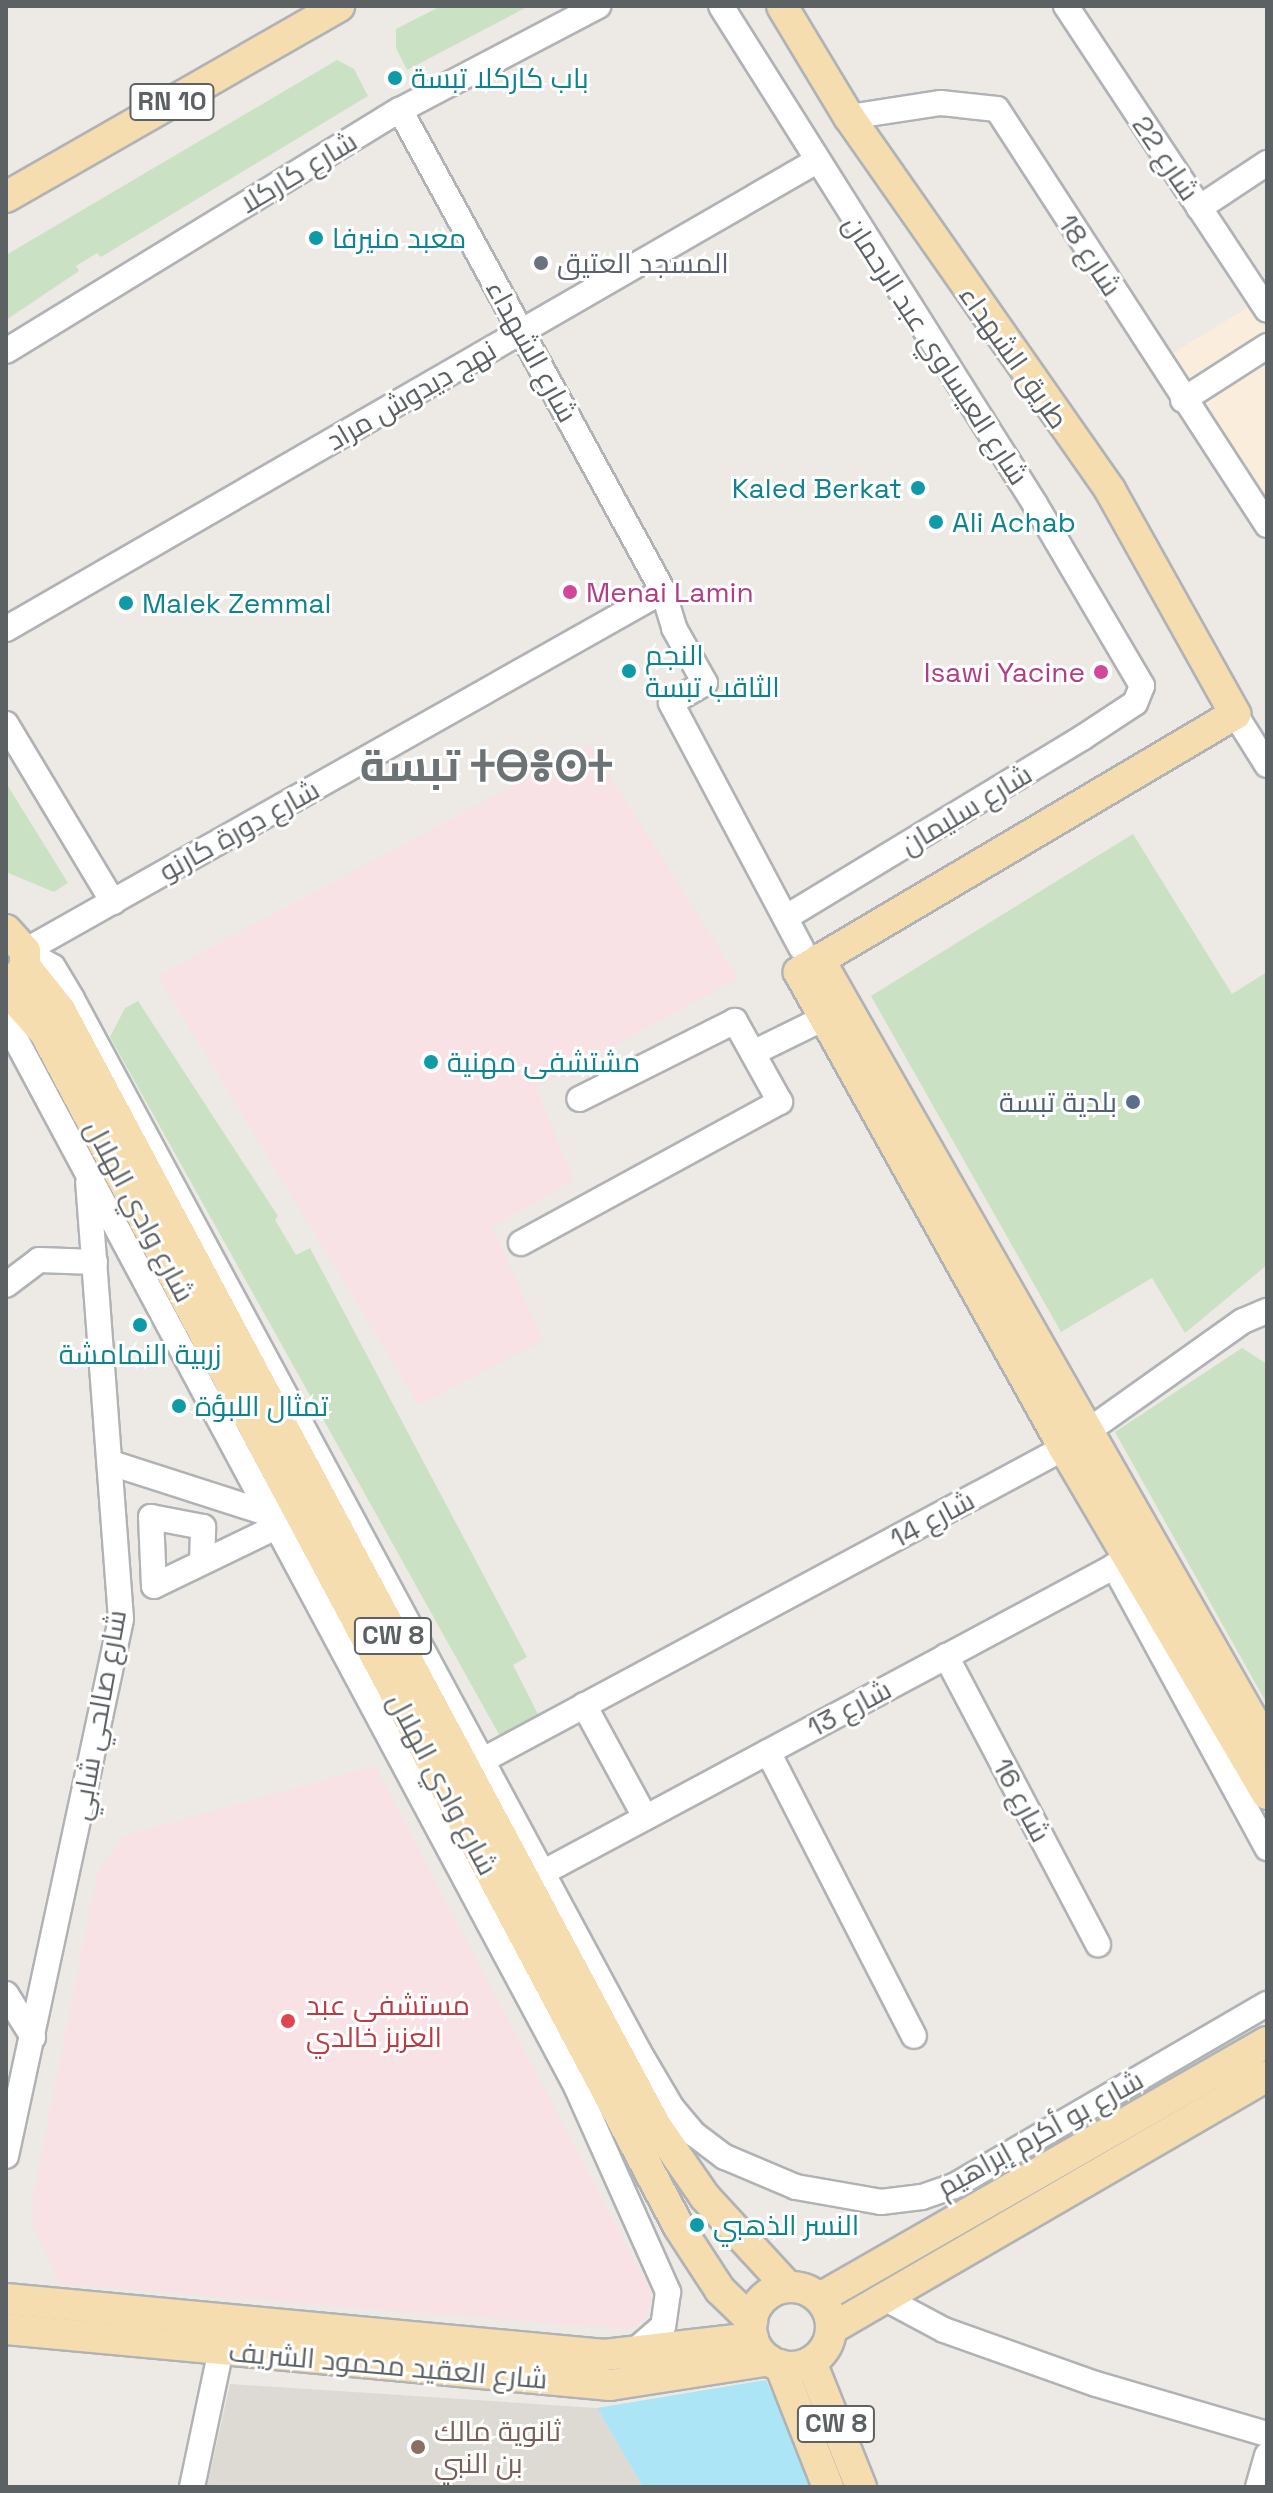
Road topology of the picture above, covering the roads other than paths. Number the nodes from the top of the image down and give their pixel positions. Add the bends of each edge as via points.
1 (305, 6) edge
2 (339, 6) edge
3 (598, 6) edge
4 (721, 6) edge
5 (782, 6) edge
6 (1066, 6) edge
7 (400, 110) junction
8 (849, 117) junction
9 (815, 162) junction
10 (1267, 163) edge
11 (6, 176) edge
12 (6, 197) edge
13 (1199, 208) junction
14 (1267, 310) edge
15 (521, 332) junction
16 (1267, 346) edge
17 (6, 351) edge
18 (1183, 400) junction
19 (1267, 525) edge
20 (663, 591) junction
21 (6, 629) edge
22 (1141, 696) joint
23 (1235, 714) junction
24 (6, 724) edge
25 (1267, 765) edge
26 (113, 902) junction
27 (787, 917) junction
28 (806, 960) junction
29 (14, 965) edge
30 (824, 1018) junction
31 (6, 1021) edge
32 (755, 1052) junction
33 (579, 1099) dead end
34 (87, 1172) junction
35 (521, 1243) dead end
36 (95, 1262) junction
37 (6, 1285) edge
38 (1267, 1311) edge
39 (1075, 1441) junction
40 (111, 1463) junction
41 (273, 1520) junction
42 (1133, 1556) junction
43 (202, 1562) dead end
44 (946, 1656) junction
45 (584, 1705) junction
46 (1267, 1745) edge
47 (768, 1752) junction
48 (483, 1760) junction
49 (1267, 1794) edge
50 (645, 1817) junction
51 (1267, 1848) edge
52 (544, 1872) junction
53 (1098, 1944) dead end
54 (6, 1994) edge
55 (1267, 2004) edge
56 (624, 2024) junction
57 (914, 2036) dead end
58 (33, 2037) junction
59 (1267, 2042) edge
60 (1267, 2076) edge
61 (630, 2081) junction
62 (14, 2087) edge
63 (672, 2108) junction
64 (6, 2156) edge
65 (796, 2187) joint
66 (788, 2287) junction
67 (820, 2298) junction
68 (884, 2298) junction
69 (6, 2299) edge
70 (6, 2329) edge
71 (831, 2329) junction
72 (764, 2346) junction
73 (221, 2349) junction
74 (628, 2355) junction
75 (811, 2362) junction
76 (1267, 2434) edge
77 (1267, 2455) edge
78 (192, 2487) edge
79 (828, 2487) edge
80 (861, 2487) edge
81 (1258, 2487) edge

1 - 11 main road, RN 10
2 - 12 main road, RN 10
3 - 7 street, شارع كاركلا
4 - 9 street, شارع العيساوي عبد الرحمان
5 - 8 main road, طريق الشهداء
6 - 13 street, شارع 22
7 - 15 street, شارع الشهداء
7 - 17 street, شارع كاركلا
8 - 18 street, شارع 18 via 941,103 997,109
8 - 23 main road, طريق الشهداء via 1110,490
9 - 15 street, نهج ديدوش مراد
9 - 22 street, شارع العيساوي عبد الرحمان via 1035,504 1140,681
10 - 13 street
13 - 14 street, شارع 22
15 - 20 street, شارع الشهداء
15 - 21 street, نهج ديدوش مراد
16 - 18 street
18 - 19 street, شارع 18
20 - 26 street, شارع دورة كارنو
20 - 27 street, شارع الشهداء via 674,628 705,683 671,703
22 - 27 street, شارع سليمان via 1082,738
23 - 25 street, طريق الشهداء
23 - 28 main road
24 - 26 street
26 - 29 street, شارع دورة كارنو
27 - 28 street
28 - 30 main road
28 - 39 main road
29 - 48 street, شارع وادي الهلال via 53,967 72,999
29 - 61 main road, شارع وادي الهلال / CW 8 via 60,1010
29 - 72 main road, شارع وادي الهلال / CW 8 via 45,1033 679,2227
30 - 32 street
30 - 39 main road
31 - 34 street, شارع وادي الهلال
32 - 33 street via 735,1021
32 - 35 street via 780,1102
34 - 36 street, شارع صالحي شابي
34 - 41 street, شارع وادي الهلال
36 - 37 street via 39,1260
36 - 40 street, شارع صالحي شابي
38 - 39 street, شارع 14 via 1243,1321
39 - 42 main road
39 - 45 street, شارع 14
40 - 41 street
40 - 58 street, شارع صالحي شابي via 121,1619
41 - 43 street
41 - 74 street, شارع وادي الهلال via 576,2086 663,2273 668,2292 663,2326
42 - 44 street, شارع 13
42 - 46 main road
42 - 49 main road
42 - 51 street
44 - 47 street, شارع 13
44 - 53 street, شارع 16
45 - 48 street, شارع 14
45 - 50 street
47 - 50 street, شارع 13
47 - 57 street
48 - 52 street, شارع وادي الهلال
50 - 52 street, شارع 13
52 - 56 street, شارع وادي الهلال
54 - 58 street
55 - 65 street, شارع بو أكرم إبراهيم via 954,2186 881,2202
56 - 61 street, شارع وادي الهلال
56 - 63 street, شارع وادي الهلال
58 - 62 street, شارع صالحي شابي
59 - 67 main road, شارع بو أكرم إبراهيم
60 - 68 main road
61 - 63 street, شارع وادي الهلال
61 - 66 main road, شارع وادي الهلال / CW 8 via 705,2197
62 - 64 street, شارع صالحي شابي
63 - 65 street, شارع وادي الهلال via 725,2157
66 - 67 main road
66 - 72 main road via 765,2298
67 - 71 main road
68 - 71 main road
68 - 76 street via 944,2330 1096,2384
69 - 74 main road, شارع العقيد محمود الشريف
70 - 73 main road, شارع العقيد محمود الشريف
71 - 75 main road
72 - 73 main road, شارع العقيد محمود الشريف via 610,2385
72 - 74 main road, شارع العقيد محمود الشريف
72 - 75 main road
72 - 79 main road, شارع وادي الهلال / CW 8
73 - 78 street
75 - 80 main road, CW 8
77 - 81 street

